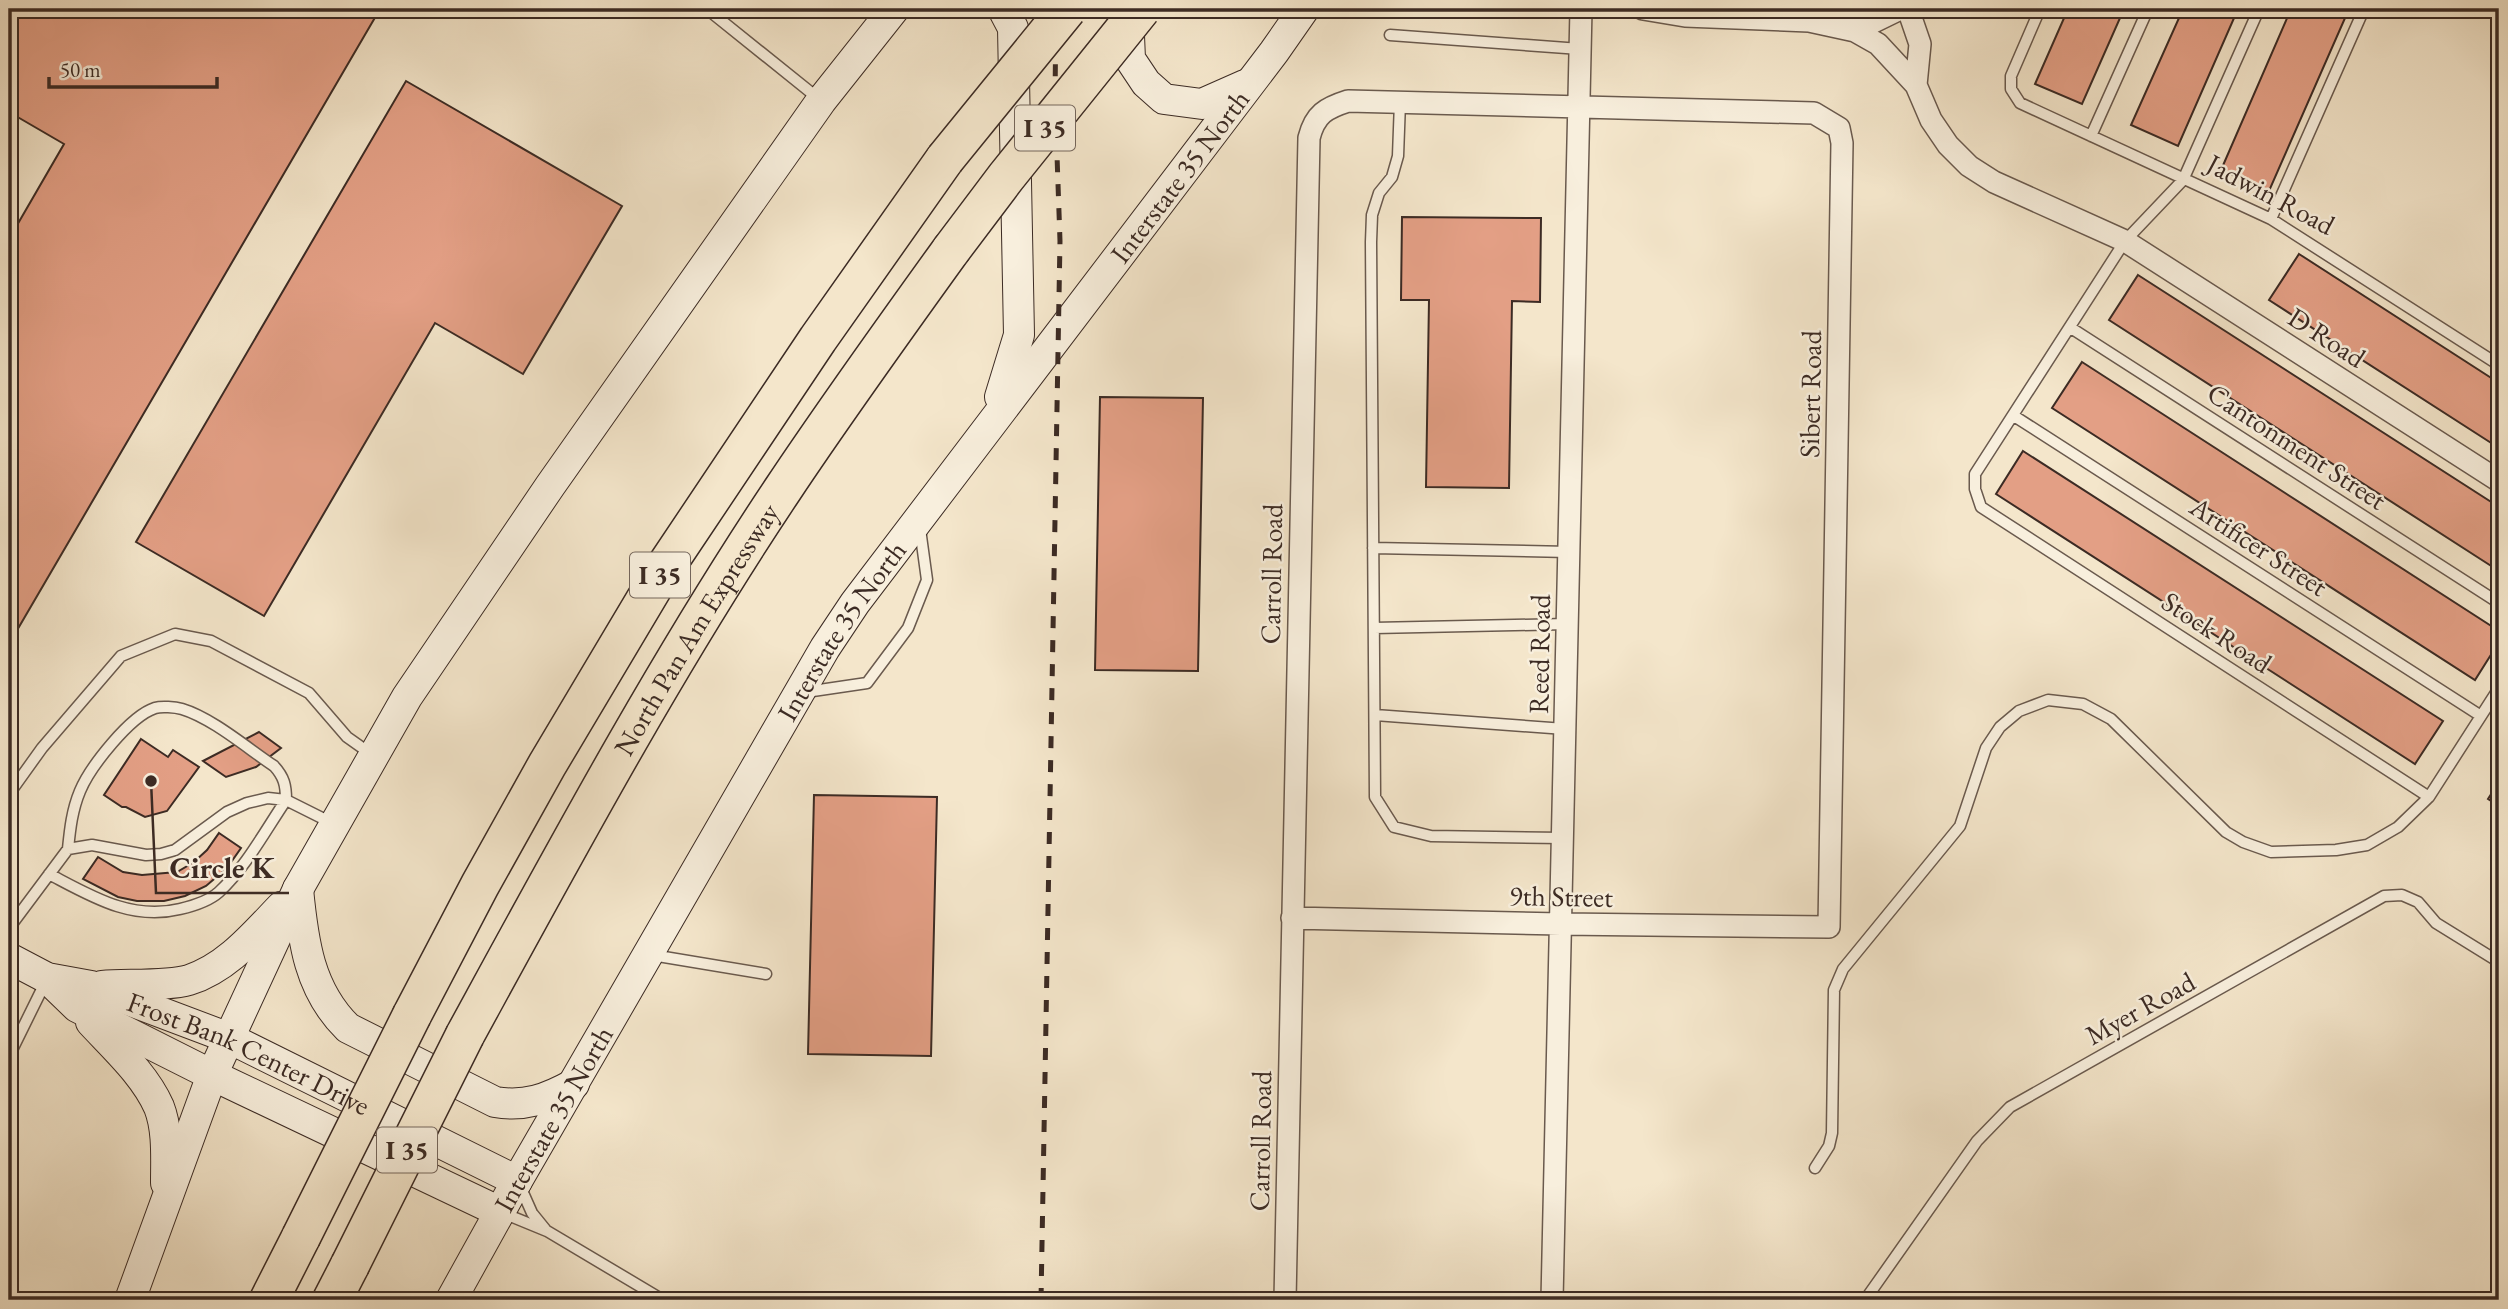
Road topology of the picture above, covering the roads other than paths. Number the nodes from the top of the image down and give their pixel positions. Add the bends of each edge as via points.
1 (707, 9) edge
2 (894, 9) edge
3 (1003, 9) edge
4 (1067, 9) edge
5 (1128, 9) edge
6 (1141, 9) edge
7 (1304, 9) edge
8 (1581, 9) edge
9 (1643, 9) edge
10 (1836, 9) edge
11 (1856, 9) edge
12 (1900, 9) edge
13 (1908, 9) edge
14 (2040, 9) edge
15 (2148, 9) edge
16 (2259, 9) edge
17 (2364, 9) edge
18 (1809, 21) junction
19 (1855, 31) junction
20 (1390, 35) dead end
21 (1580, 48) junction
22 (1250, 82) junction
23 (1916, 85) junction
24 (821, 100) junction
25 (1400, 102) junction
26 (1579, 106) junction
27 (2091, 136) junction
28 (2183, 180) junction
29 (2271, 219) junction
30 (2125, 241) junction
31 (2071, 328) junction
32 (2499, 365) edge
33 (2014, 416) junction
34 (991, 421) junction
35 (2499, 481) edge
36 (918, 518) junction
37 (1373, 548) junction
38 (1569, 552) junction
39 (2499, 603) edge
40 (1567, 624) junction
41 (1374, 628) junction
42 (2499, 688) edge
43 (800, 693) junction
44 (1375, 715) junction
45 (2481, 716) junction
46 (1565, 729) junction
47 (373, 756) junction
48 (9, 794) edge
49 (2429, 797) junction
50 (286, 800) junction
51 (335, 824) junction
52 (1563, 838) junction
53 (68, 849) junction
54 (49, 874) junction
55 (298, 889) junction
56 (1292, 918) junction
57 (1561, 924) junction
58 (1829, 927) joint
59 (9, 928) edge
60 (649, 954) junction
61 (9, 958) edge
62 (2499, 962) edge
63 (766, 974) dead end
64 (47, 978) junction
65 (84, 997) junction
66 (229, 1038) junction
67 (9, 1056) edge
68 (212, 1075) junction
69 (574, 1084) junction
70 (1815, 1168) dead end
71 (517, 1181) junction
72 (166, 1200) junction
73 (500, 1212) junction
74 (547, 1231) junction
75 (130, 1300) edge
76 (270, 1300) edge
77 (332, 1300) edge
78 (451, 1300) edge
79 (663, 1300) edge
80 (1285, 1300) edge
81 (1552, 1300) edge
82 (1865, 1300) edge

1 - 24 lane
2 - 24 main road
3 - 34 main road via 1013,28 1019,335
4 - 76 highway, North Pan Am Expressway / I 35, bridge via 945,159 662,572 486,873
5 - 22 main road via 1130,59 1164,99 1202,104
6 - 77 highway, North Pan Am Expressway / I 35, bridge via 951,250 782,490 568,846 465,1035
7 - 22 main road, Interstate 35 North
8 - 21 street, Reed Road
9 - 18 street via 1685,16
10 - 18 street
11 - 19 street
12 - 19 street
13 - 23 street via 1920,44
14 - 27 lane, Jadwin Road via 2011,76 2011,89 2020,103
15 - 27 lane
16 - 28 lane
17 - 29 lane
18 - 19 street
19 - 23 street via 1878,44
20 - 21 lane
21 - 26 street, Reed Road
22 - 34 main road, Interstate 35 North
23 - 30 street via 1937,129 1969,166 1994,182
24 - 47 main road via 532,512 407,697
25 - 26 street, Carroll Road
25 - 37 lane via 1398,156 1372,215
25 - 56 street, Carroll Road via 1348,101 1327,108 1312,124 1309,138
26 - 38 street, Reed Road
26 - 58 street, Sibert Road via 1814,113 1839,128
27 - 28 lane, Jadwin Road
28 - 29 lane, Jadwin Road
28 - 30 lane
29 - 32 lane, Jadwin Road
30 - 31 lane
30 - 35 street, D Road
31 - 33 lane
31 - 39 lane, Cantonment Street
33 - 45 lane, Artificer Street
33 - 49 lane, Stock Road via 1975,474 1981,507
34 - 36 main road, Interstate 35 North
36 - 43 main road, Interstate 35 North via 855,603
36 - 43 lane via 926,580 908,628 867,683
37 - 38 lane
37 - 41 lane
38 - 40 street, Reed Road
40 - 41 lane
40 - 46 street, Reed Road
41 - 44 lane
42 - 45 lane
43 - 60 main road, Interstate 35 North
44 - 46 lane
44 - 52 lane via 1375,797 1394,827 1431,836
45 - 49 lane
46 - 52 street, Reed Road
47 - 48 lane via 347,737 309,693 211,641 175,634 121,656
47 - 51 main road
49 - 70 lane via 2398,827 2367,845 2271,852 2226,832 2111,719 2083,704 2048,699 2018,711 1986,748 1960,826 1843,969 1834,990 1832,1133
50 - 51 lane
50 - 53 lane via 268,798 227,812 161,855 92,845
50 - 53 lane via 282,774 274,766 206,720 181,709 156,708 113,741 81,788
50 - 54 lane via 233,878 216,895 193,906 165,913 135,913
51 - 55 main road
52 - 57 street, Reed Road
53 - 54 lane
54 - 59 lane
55 - 65 main road via 217,968 187,981
55 - 66 main road
55 - 69 main road via 313,972 333,1013 348,1028 495,1101 515,1105 534,1101
56 - 57 street, 9th Street
56 - 80 street, Carroll Road
57 - 58 street, 9th Street
57 - 81 street, Reed Road
60 - 63 lane
60 - 69 main road, Interstate 35 North
61 - 64 main road, Frost Bank Center Drive
62 - 82 lane, Myer Road via 2435,923 2418,902 2402,895 2384,896 2010,1107 1977,1141
64 - 65 main road, Frost Bank Center Drive
64 - 67 lane
65 - 66 main road, Frost Bank Center Drive
65 - 68 main road, Frost Bank Center Drive
65 - 72 main road via 159,1108 166,1140
66 - 68 main road
66 - 71 main road, Frost Bank Center Drive
68 - 72 main road
68 - 73 main road, Frost Bank Center Drive
69 - 71 main road, Interstate 35 North
71 - 73 main road, Interstate 35 North
71 - 74 lane via 532,1213
72 - 75 main road
73 - 74 lane
73 - 78 main road, Interstate 35 North
74 - 79 lane

